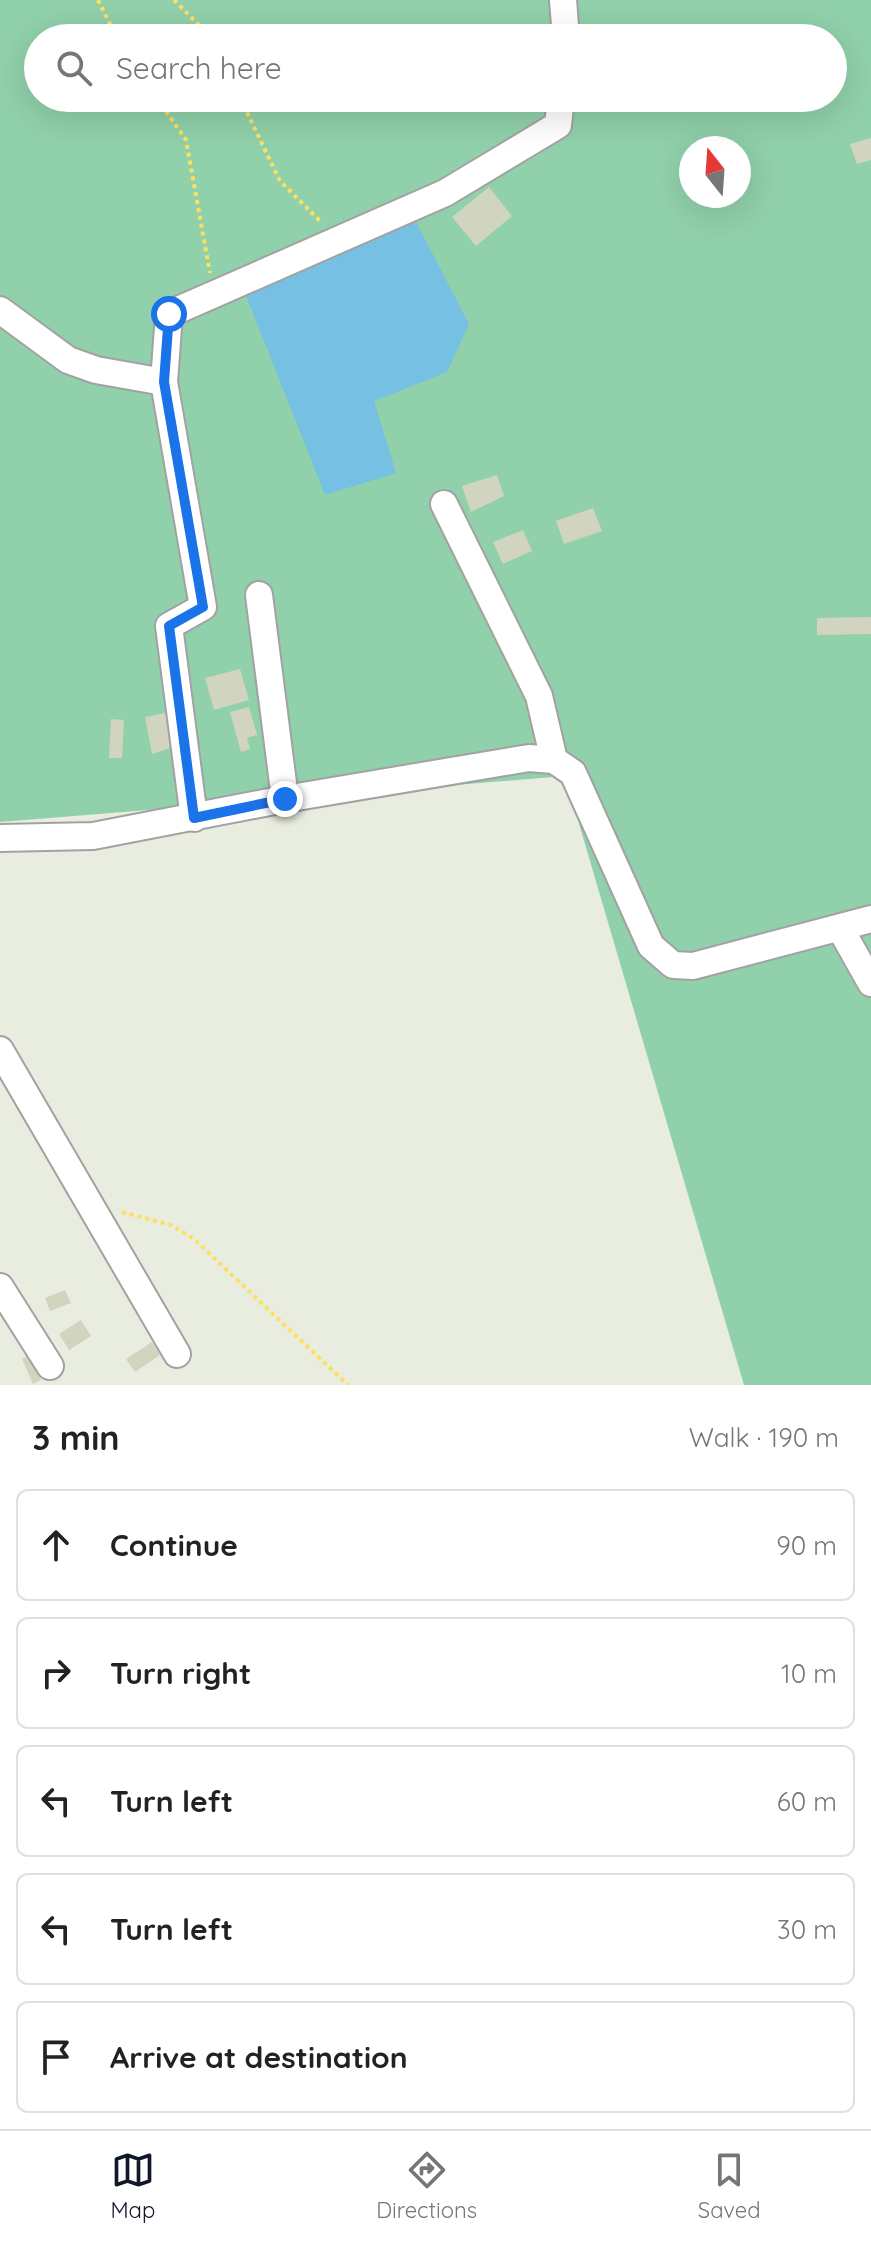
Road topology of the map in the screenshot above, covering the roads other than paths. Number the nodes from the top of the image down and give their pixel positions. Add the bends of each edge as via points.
1 (563, 0) edge
2 (565, 24) edge
3 (559, 112) edge
4 (0, 310) edge
5 (164, 382) junction
6 (444, 504) dead end
7 (259, 595) dead end
8 (554, 760) junction
9 (285, 799) junction
10 (194, 818) junction
11 (0, 838) edge
12 (871, 919) edge
13 (840, 928) junction
14 (871, 983) edge
15 (0, 1050) edge
16 (0, 1287) edge
17 (177, 1354) dead end
18 (50, 1366) dead end

1 - 2 street
3 - 5 street via 558,125 445,193 169,314
4 - 5 street via 68,360
5 - 10 street via 203,607 169,626
6 - 8 street via 535,686
7 - 9 street
8 - 9 street via 529,758
8 - 13 street via 573,773 651,946 673,965 693,966
9 - 10 street
10 - 11 street via 93,836
12 - 13 street
13 - 14 street
15 - 17 street
16 - 18 street

